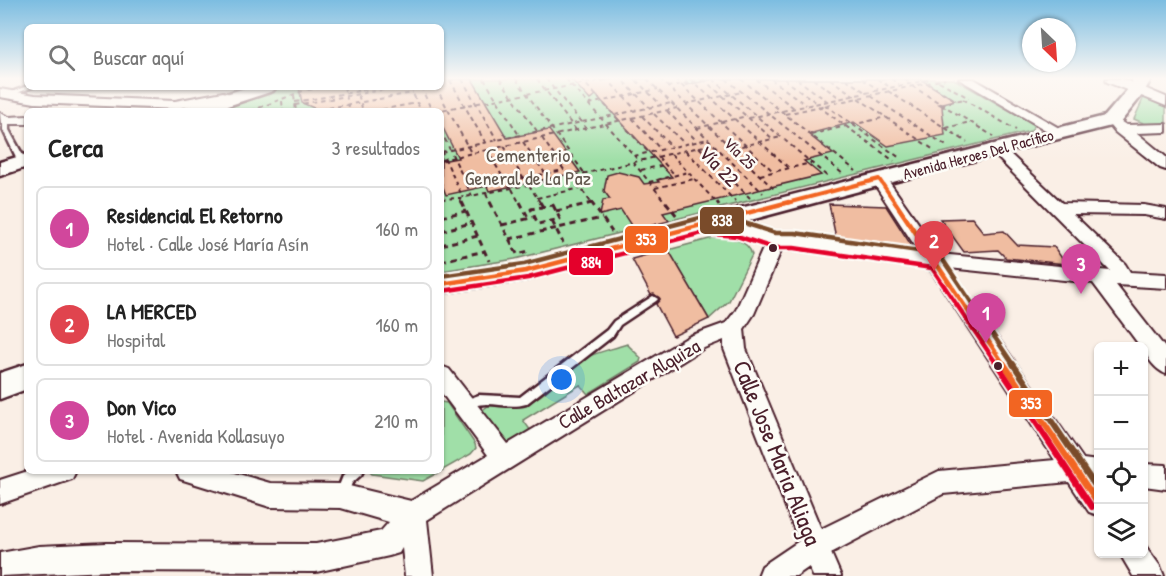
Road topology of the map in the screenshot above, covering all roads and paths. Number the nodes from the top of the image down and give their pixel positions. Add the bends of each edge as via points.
1 (445, 106) edge
2 (465, 106) joint
3 (478, 106) edge
4 (501, 106) edge
5 (519, 106) edge
6 (536, 106) edge
7 (558, 106) edge
8 (567, 106) edge
9 (590, 106) edge
10 (606, 106) edge
11 (632, 106) edge
12 (656, 106) edge
13 (674, 106) edge
14 (687, 106) edge
15 (704, 106) edge
16 (719, 106) edge
17 (735, 106) edge
18 (745, 106) edge
19 (758, 106) edge
20 (775, 106) edge
21 (791, 106) edge
22 (806, 106) edge
23 (811, 106) edge
24 (819, 106) edge
25 (830, 106) edge
26 (870, 106) edge
27 (886, 106) edge
28 (911, 106) edge
29 (944, 106) edge
30 (975, 106) edge
31 (1013, 106) edge
32 (1127, 106) edge
33 (649, 107) joint
34 (677, 108) junction
35 (794, 108) junction
36 (444, 109) edge
37 (447, 109) junction
38 (636, 110) junction
39 (666, 110) junction
40 (781, 111) junction
41 (654, 113) junction
42 (768, 114) junction
43 (785, 114) junction
44 (614, 115) junction
45 (642, 116) junction
46 (757, 116) junction
47 (748, 117) junction
48 (886, 117) junction
49 (600, 118) junction
50 (631, 118) junction
51 (3, 119) edge
52 (734, 119) junction
53 (24, 120) edge
54 (620, 121) junction
55 (580, 122) junction
56 (721, 122) junction
57 (971, 122) junction
58 (571, 124) junction
59 (606, 124) junction
60 (1116, 124) junction
61 (708, 125) junction
62 (853, 125) junction
63 (846, 126) junction
64 (552, 128) junction
65 (586, 128) junction
66 (697, 128) junction
67 (946, 128) junction
68 (1166, 128) edge
69 (576, 130) junction
70 (537, 131) junction
71 (1013, 132) dead end
72 (1059, 132) junction
73 (557, 134) junction
74 (519, 135) junction
75 (811, 135) junction
76 (444, 137) edge
77 (781, 137) junction
78 (542, 138) junction
79 (708, 139) junction
80 (773, 139) junction
81 (497, 140) junction
82 (698, 141) junction
83 (485, 142) junction
84 (523, 142) junction
85 (760, 142) junction
86 (685, 144) junction
87 (713, 144) junction
88 (989, 144) junction
89 (746, 145) junction
90 (467, 146) junction
91 (504, 146) junction
92 (957, 146) dead end
93 (672, 147) junction
94 (699, 147) junction
95 (732, 149) junction
96 (450, 150) junction
97 (487, 150) junction
98 (661, 150) junction
99 (685, 150) junction
100 (444, 151) edge
101 (936, 151) junction
102 (471, 153) junction
103 (649, 153) junction
104 (671, 154) junction
105 (924, 154) dead end
106 (634, 156) junction
107 (454, 157) junction
108 (658, 157) junction
109 (24, 159) edge
110 (444, 159) edge
111 (24, 161) edge
112 (444, 161) edge
113 (639, 161) junction
114 (894, 161) junction
115 (633, 162) junction
116 (811, 163) junction
117 (665, 165) junction
118 (1166, 165) edge
119 (789, 168) junction
120 (0, 169) edge
121 (564, 170) junction
122 (640, 171) junction
123 (856, 171) junction
124 (876, 171) junction
125 (688, 172) junction
126 (774, 172) junction
127 (545, 173) junction
128 (585, 174) junction
129 (843, 174) junction
130 (760, 175) junction
131 (675, 176) junction
132 (571, 177) junction
133 (523, 178) junction
134 (829, 178) junction
135 (694, 179) junction
136 (818, 180) dead end
137 (505, 181) junction
138 (649, 182) junction
139 (488, 185) dead end
140 (529, 185) junction
141 (581, 188) junction
142 (512, 189) junction
143 (655, 189) junction
144 (776, 191) dead end
145 (486, 194) junction
146 (472, 196) junction
147 (461, 198) junction
148 (537, 198) junction
149 (444, 199) edge
150 (735, 201) junction
151 (757, 201) junction
152 (592, 203) junction
153 (719, 205) junction
154 (543, 207) junction
155 (1056, 208) junction
156 (466, 211) junction
157 (556, 211) junction
158 (1166, 214) edge
159 (444, 216) edge
160 (704, 216) junction
161 (535, 217) junction
162 (602, 218) junction
163 (668, 218) dead end
164 (529, 219) junction
165 (551, 221) junction
166 (471, 223) junction
167 (502, 225) junction
168 (556, 229) junction
169 (444, 230) edge
170 (621, 230) dead end
171 (478, 236) junction
172 (509, 239) junction
173 (572, 241) dead end
174 (774, 241) junction
175 (444, 244) edge
176 (484, 251) junction
177 (529, 251) dead end
178 (517, 254) junction
179 (509, 258) dead end
180 (499, 259) dead end
181 (444, 260) edge
182 (936, 261) junction
183 (1100, 278) junction
184 (1125, 279) junction
185 (1166, 281) edge
186 (444, 284) edge
187 (653, 299) dead end
188 (733, 328) junction
189 (1166, 365) edge
190 (24, 377) edge
191 (0, 386) edge
192 (449, 390) edge
193 (504, 458) junction
194 (1087, 471) edge
195 (54, 474) edge
196 (199, 474) edge
197 (354, 474) edge
198 (1148, 475) edge
199 (1166, 477) edge
200 (1094, 491) edge
201 (0, 492) edge
202 (341, 496) junction
203 (413, 514) junction
204 (814, 547) junction
205 (1137, 558) edge
206 (0, 567) edge
207 (419, 576) edge
208 (772, 576) edge
209 (827, 576) edge
210 (1150, 576) edge

1 - 37 path
2 - 37 path
2 - 83 path
3 - 81 path
4 - 74 path
5 - 70 path
6 - 64 path
7 - 58 path
8 - 55 path
9 - 49 path
10 - 44 path
11 - 38 path
12 - 33 path
13 - 34 path, Vía 25
14 - 61 path
15 - 56 path
16 - 52 path
17 - 47 path
18 - 46 path
19 - 42 path
20 - 40 path
21 - 35 path
22 - 35 path
23 - 43 path
24 - 63 path
25 - 62 path
26 - 48 path
27 - 101 path via 949,148
28 - 67 path
29 - 57 path
30 - 71 path via 1017,130
31 - 72 street
32 - 60 main road
33 - 38 path
34 - 39 path
34 - 66 path, Vía 25
35 - 40 path
36 - 37 path
37 - 90 path
38 - 44 path
39 - 41 path
39 - 82 path
40 - 42 path
40 - 43 path
41 - 45 path
41 - 86 path
42 - 46 path
42 - 129 path
43 - 75 path
44 - 49 path
44 - 54 path
45 - 50 path
45 - 93 path
46 - 47 path
46 - 77 path
47 - 52 path
47 - 80 path
48 - 62 path
48 - 101 path
49 - 55 path
49 - 59 path
50 - 54 path
50 - 98 path
51 - 53 street
51 - 109 lane
52 - 56 path
52 - 85 path
54 - 59 path
54 - 103 path
55 - 58 path
55 - 65 path
56 - 61 path
56 - 89 path
57 - 67 path
57 - 88 path via 994,136
58 - 64 path
58 - 69 path
59 - 65 path
59 - 106 path
60 - 68 street
60 - 72 main road, Avenida Heroes Del Pacífico
60 - 118 street
61 - 66 path
61 - 95 path
62 - 63 path
62 - 114 path via 902,159
63 - 75 path
63 - 114 path
64 - 70 path
64 - 73 path
65 - 69 path
66 - 79 path, Vía 25
67 - 92 path via 968,143
69 - 73 path
70 - 74 path
72 - 88 main road, Avenida Heroes Del Pacífico
73 - 78 path
73 - 128 path
74 - 81 path
75 - 123 path
76 - 96 path
77 - 80 path
77 - 116 path
78 - 84 path
78 - 121 path
79 - 82 path
79 - 87 path, Vía 25
80 - 85 path
81 - 83 path
82 - 86 path
83 - 90 path
84 - 91 path
84 - 127 path
85 - 89 path
85 - 119 path
86 - 93 path
87 - 94 path
87 - 151 path, Vía 25
88 - 124 main road, Avenida Heroes Del Pacífico
88 - 155 street
89 - 95 path
89 - 126 path
90 - 96 path
90 - 102 path
91 - 97 path
91 - 133 path
93 - 98 path
94 - 99 path
94 - 151 path
95 - 130 path
96 - 100 path
96 - 107 path
97 - 102 path
97 - 137 path
98 - 103 path
99 - 104 path
99 - 150 path, Vía 22
101 - 105 path
102 - 107 path
103 - 106 path
104 - 108 path
104 - 125 path
106 - 113 path
107 - 110 path
107 - 146 path
108 - 113 path
108 - 117 path
111 - 120 main road
112 - 147 path
113 - 115 path
114 - 124 path
115 - 122 path
115 - 128 path
116 - 119 path
116 - 134 path
117 - 122 path
117 - 131 path
119 - 126 path
121 - 127 path
121 - 132 path
122 - 138 path
123 - 124 path
123 - 129 path
124 - 151 main road, Avenida Heroes Del Pacífico
124 - 182 street
125 - 131 path
125 - 135 path
126 - 130 path
127 - 133 path
128 - 132 path
129 - 134 path
130 - 144 path
131 - 138 path
132 - 140 path
132 - 141 path
133 - 137 path
134 - 136 path
135 - 143 path
135 - 153 path
137 - 139 path
138 - 143 path
140 - 142 path
140 - 148 path
141 - 148 path
141 - 152 path
142 - 145 path
142 - 164 path
143 - 163 path via 677,216
145 - 146 path
145 - 167 path
146 - 147 path
147 - 149 path
147 - 156 path
148 - 154 path
150 - 151 path
150 - 153 path
151 - 160 main road, Avenida Heroes Del Pacífico
151 - 174 street via 756,221
152 - 157 path
152 - 162 path
153 - 160 path
154 - 157 path via 553,205
154 - 161 path via 531,209
155 - 158 street
155 - 184 street
156 - 159 path
156 - 166 path
157 - 165 path via 560,219
160 - 174 street
160 - 186 main road, Avenida Heroes Del Pacífico via 526,271
161 - 164 path
161 - 165 path via 538,224
162 - 168 path
162 - 170 path via 612,232
164 - 167 path
165 - 168 path
166 - 169 path
166 - 171 path
167 - 172 path
168 - 172 path
168 - 173 path via 563,243
171 - 175 path
171 - 176 path
172 - 178 path
174 - 182 street via 794,240
174 - 188 street via 744,314
176 - 180 path via 489,261
176 - 181 path
177 - 178 path
178 - 179 path
182 - 183 street
182 - 194 street
183 - 184 street
183 - 189 street
184 - 185 street
187 - 192 lane via 617,323 610,333 522,401 474,399
188 - 193 street, Calle Baltazar Alquiza via 697,342
188 - 204 street, Calle Jose Maria Aliaga via 735,349
190 - 191 main road
192 - 193 street
193 - 203 street, Calle Baltazar Alquiza
194 - 200 street
194 - 204 street via 939,483
195 - 201 street
196 - 202 street via 270,495
197 - 202 lane
198 - 199 street
202 - 203 street
203 - 206 street, Calle Baltazar Alquiza via 389,543 316,558 107,556
203 - 207 street
204 - 208 street
204 - 209 street, Calle Jose Maria Aliaga
205 - 210 street

